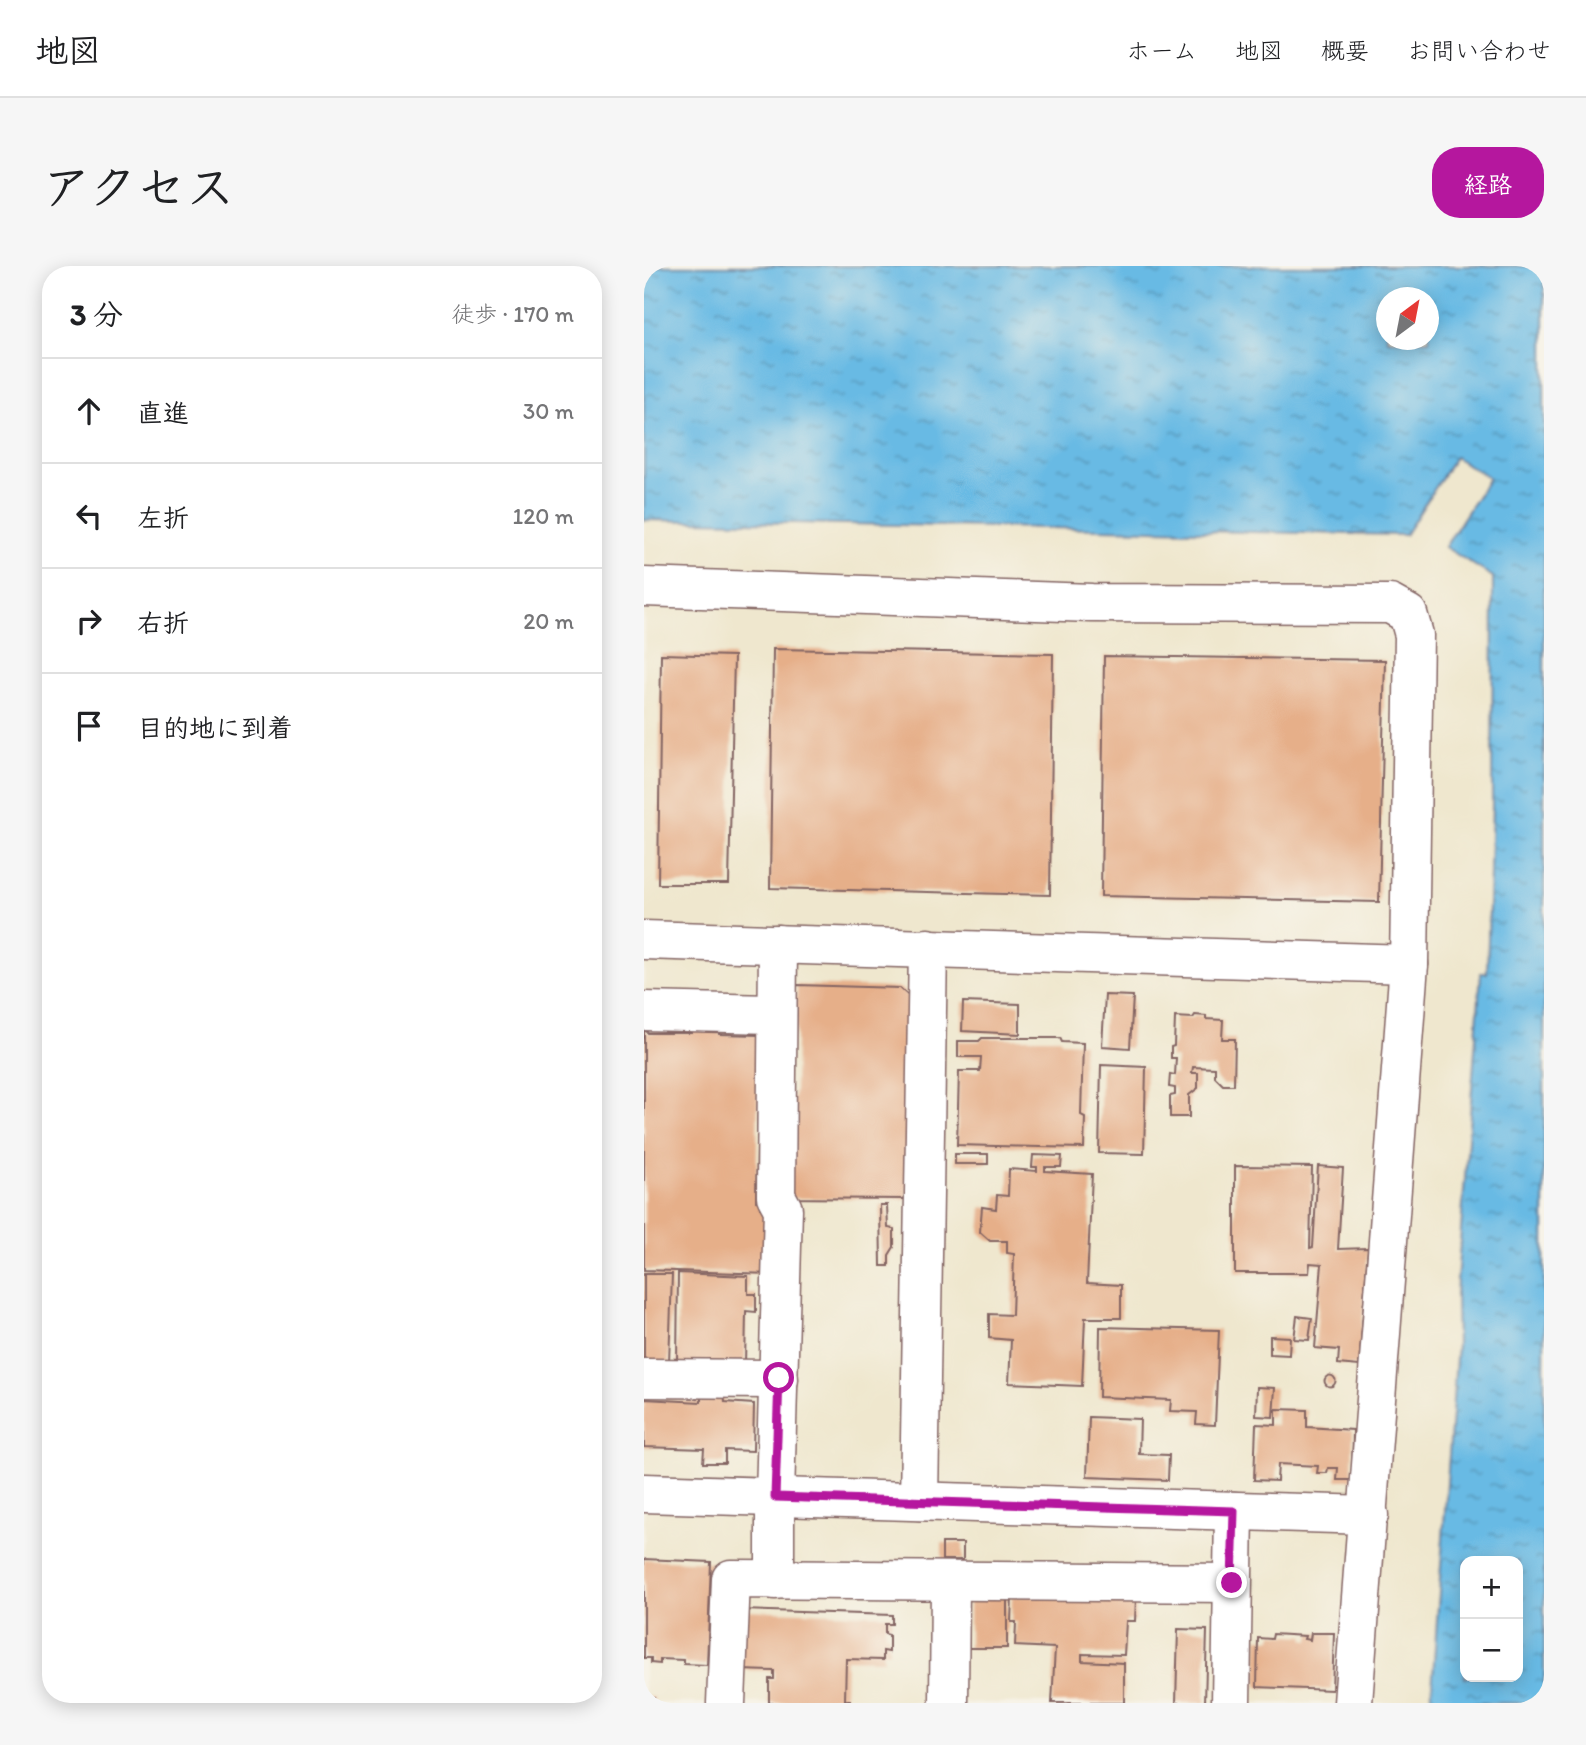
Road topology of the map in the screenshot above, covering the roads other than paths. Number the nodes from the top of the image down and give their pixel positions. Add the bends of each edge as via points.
1 (644, 587) edge
2 (644, 940) edge
3 (778, 944) junction
4 (928, 948) junction
5 (1409, 964) junction
6 (644, 1012) edge
7 (777, 1014) junction
8 (644, 1378) edge
9 (779, 1378) junction
10 (644, 1493) edge
11 (775, 1497) junction
12 (919, 1501) junction
13 (1234, 1511) junction
14 (1369, 1515) junction
15 (775, 1580) junction
16 (950, 1581) junction
17 (1232, 1583) junction
18 (726, 1703) edge
19 (949, 1703) edge
20 (1231, 1703) edge
21 (1353, 1703) edge

1 - 5 street via 1092,603 1390,604 1408,614 1415,635
2 - 3 street
3 - 4 street
3 - 7 street
4 - 5 street
4 - 12 street
5 - 14 street
6 - 7 street
7 - 9 street via 776,1196 783,1209
8 - 9 street
9 - 11 street
10 - 11 street
11 - 12 street
11 - 15 street
12 - 13 street
13 - 14 street
13 - 17 street
14 - 21 street
15 - 16 street
15 - 18 street via 731,1580
16 - 17 street
16 - 19 street
17 - 20 street

